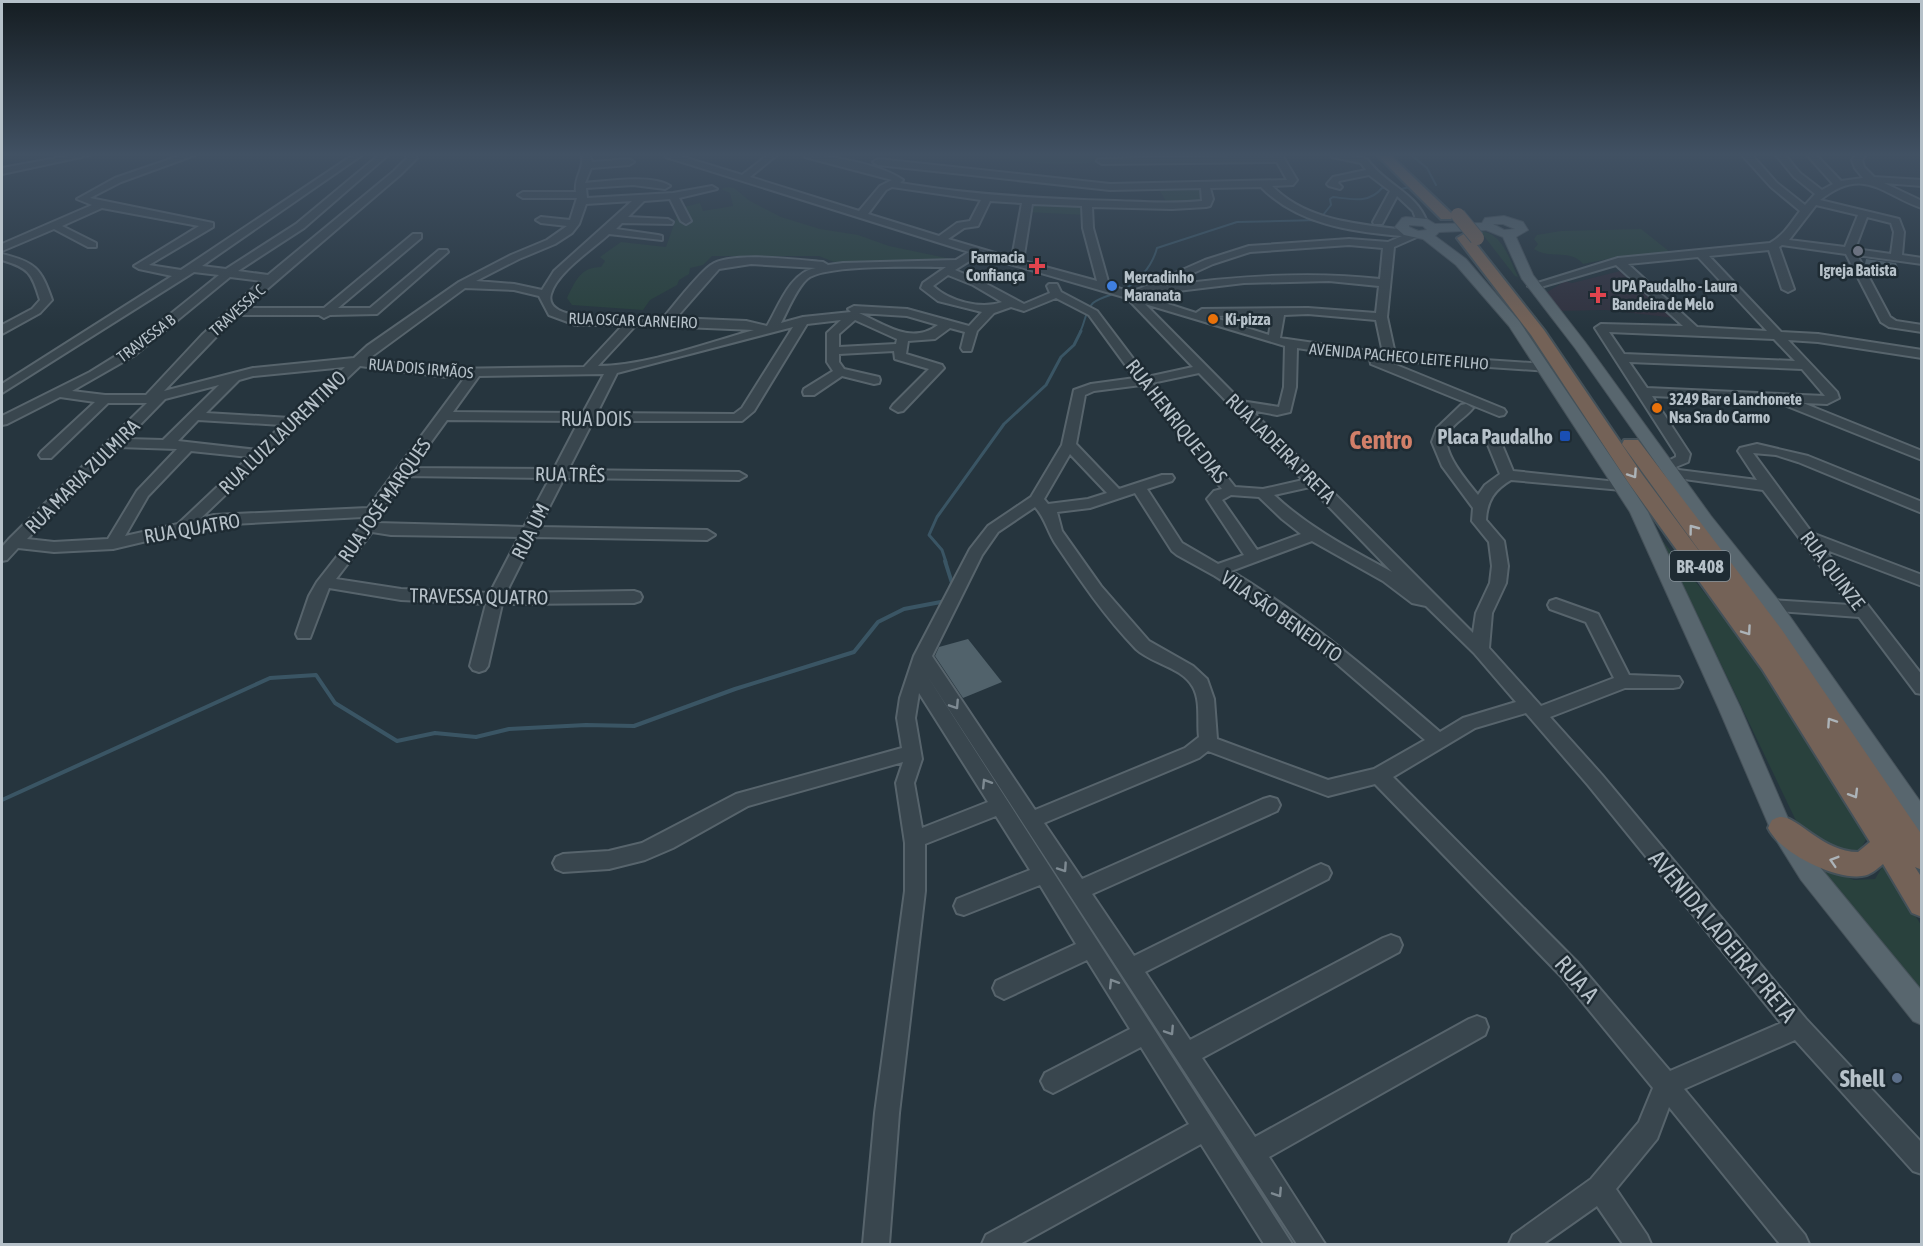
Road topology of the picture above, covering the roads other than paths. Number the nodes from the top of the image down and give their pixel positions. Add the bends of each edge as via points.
1 (83, 213) edge
2 (139, 213) edge
3 (274, 213) edge
4 (315, 213) edge
5 (348, 213) edge
6 (577, 213) edge
7 (627, 213) edge
8 (682, 213) edge
9 (979, 213) edge
10 (1033, 213) edge
11 (1087, 213) edge
12 (1307, 213) edge
13 (1383, 213) edge
14 (1416, 213) edge
15 (1449, 213) edge
16 (1449, 213) edge
17 (1803, 213) edge
18 (1851, 213) edge
19 (862, 214) edge
20 (271, 215) junction
21 (1452, 216) junction
22 (1862, 218) junction
23 (541, 220) dead end
24 (620, 220) junction
25 (686, 221) dead end
26 (1337, 221) junction
27 (668, 222) dead end
28 (1378, 222) dead end
29 (304, 223) junction
30 (574, 224) junction
31 (55, 226) junction
32 (330, 228) junction
33 (1421, 230) junction
34 (608, 231) junction
35 (1476, 234) junction
36 (417, 236) dead end
37 (658, 238) dead end
38 (941, 239) junction
39 (1349, 242) junction
40 (1777, 244) junction
41 (92, 245) dead end
42 (1389, 245) junction
43 (2, 248) edge
44 (1849, 250) junction
45 (977, 251) junction
46 (443, 252) dead end
47 (1701, 254) junction
48 (2, 257) edge
49 (1896, 257) junction
50 (1618, 261) junction
51 (1922, 261) edge
52 (1017, 262) junction
53 (958, 263) junction
54 (843, 266) junction
55 (187, 271) junction
56 (947, 271) junction
57 (228, 273) junction
58 (1052, 273) junction
59 (1184, 274) junction
60 (271, 279) junction
61 (1384, 282) junction
62 (463, 284) junction
63 (1199, 284) junction
64 (1534, 286) junction
65 (1104, 287) junction
66 (1788, 289) dead end
67 (1128, 293) junction
68 (545, 294) junction
69 (1056, 294) junction
70 (942, 299) junction
71 (1011, 303) junction
72 (843, 306) dead end
73 (235, 311) junction
74 (990, 311) junction
75 (1279, 311) junction
76 (856, 312) junction
77 (908, 313) junction
78 (324, 314) junction
79 (1188, 314) junction
80 (1381, 317) junction
81 (633, 321) junction
82 (667, 321) junction
83 (803, 321) junction
84 (946, 324) junction
85 (768, 329) junction
86 (1922, 329) edge
87 (2, 330) edge
88 (971, 330) junction
89 (1694, 330) junction
90 (1778, 336) junction
91 (1274, 341) junction
92 (902, 342) junction
93 (1291, 345) junction
94 (967, 348) dead end
95 (834, 351) junction
96 (1922, 354) edge
97 (1362, 355) junction
98 (1390, 357) junction
99 (1620, 358) junction
100 (354, 362) junction
101 (1806, 365) junction
102 (1545, 368) junction
103 (1200, 369) junction
104 (588, 370) junction
105 (612, 370) junction
106 (840, 372) junction
107 (475, 373) junction
108 (236, 375) junction
109 (873, 380) dead end
110 (1144, 381) junction
111 (2, 389) edge
112 (809, 392) dead end
113 (1643, 392) junction
114 (57, 393) junction
115 (156, 397) junction
116 (105, 399) junction
117 (1782, 399) junction
118 (1237, 404) junction
119 (898, 408) dead end
120 (1466, 408) dead end
121 (1499, 412) dead end
122 (197, 416) junction
123 (443, 416) junction
124 (588, 418) junction
125 (2, 421) edge
126 (293, 422) junction
127 (1493, 440) dead end
128 (115, 443) junction
129 (167, 444) junction
130 (1069, 445) junction
131 (188, 446) junction
132 (259, 454) junction
133 (46, 455) dead end
134 (1922, 456) edge
135 (1668, 470) junction
136 (402, 472) junction
137 (559, 474) junction
138 (1508, 475) junction
139 (739, 476) dead end
140 (1167, 478) dead end
141 (1315, 482) junction
142 (1622, 486) junction
143 (1768, 486) junction
144 (1138, 487) junction
145 (1231, 491) junction
146 (1263, 493) junction
147 (1116, 494) junction
148 (1041, 505) junction
149 (1480, 507) junction
150 (1922, 507) edge
151 (372, 512) junction
152 (184, 526) junction
153 (368, 527) junction
154 (529, 533) junction
155 (707, 535) dead end
156 (1313, 535) junction
157 (1808, 537) junction
158 (14, 543) junction
159 (113, 544) junction
160 (2, 556) edge
161 (1253, 556) junction
162 (1218, 570) junction
163 (1922, 580) edge
164 (325, 582) junction
165 (496, 597) junction
166 (634, 597) dead end
167 (1431, 602) junction
168 (1556, 605) dead end
169 (1772, 606) junction
170 (1864, 612) junction
171 (304, 634) dead end
172 (1480, 649) junction
173 (920, 665) junction
174 (479, 666) dead end
175 (1624, 681) junction
176 (1673, 682) dead end
177 (1922, 688) edge
178 (1535, 709) junction
179 (1208, 740) junction
180 (1437, 740) junction
181 (912, 752) junction
182 (1379, 776) junction
183 (1000, 806) junction
184 (1270, 806) dead end
185 (1031, 820) junction
186 (1922, 823) edge
187 (1781, 828) junction
188 (914, 840) junction
189 (1885, 846) junction
190 (1922, 858) edge
191 (563, 863) dead end
192 (1321, 873) dead end
193 (1044, 874) junction
194 (1078, 891) junction
195 (1922, 904) edge
196 (964, 906) dead end
197 (1391, 945) dead end
198 (1090, 948) junction
199 (1129, 969) junction
200 (1004, 988) dead end
201 (1922, 1012) edge
202 (1478, 1027) dead end
203 (1798, 1027) junction
204 (1145, 1033) junction
205 (1185, 1054) junction
206 (1053, 1081) dead end
207 (1666, 1085) junction
208 (1205, 1128) junction
209 (1251, 1153) junction
210 (1922, 1162) edge
211 (1600, 1188) junction
212 (1275, 1243) edge
213 (876, 1245) edge
214 (995, 1245) edge
215 (1312, 1245) edge
216 (1522, 1245) edge
217 (1638, 1245) edge
218 (1796, 1245) edge

1 - 31 street
2 - 55 street via 209,225 139,266
3 - 20 street
4 - 29 street, TRAVESSA B
5 - 32 street, TRAVESSA C
6 - 30 street
7 - 24 street, RUA OSCAR CARNEIRO
8 - 25 street
9 - 38 street via 974,224 961,224
10 - 52 street
11 - 65 street
12 - 26 street
13 - 28 street
14 - 33 street
15 - 21 highway, BR-408
16 - 21 highway, BR-408
17 - 40 street via 1790,234
18 - 22 street
19 - 38 street, AVENIDA PACHECO LEITE FILHO
20 - 29 street
20 - 55 street
21 - 35 highway, BR-408
22 - 44 street
22 - 49 street via 1899,232
23 - 30 street
24 - 27 street
24 - 34 street, RUA OSCAR CARNEIRO
26 - 33 street
26 - 39 street
29 - 32 street
29 - 57 street, TRAVESSA B
30 - 62 street, RUA LUIZ LAURENTINO via 551,242
31 - 41 street
31 - 43 street
32 - 60 street, TRAVESSA C
33 - 35 main road
33 - 42 street
33 - 102 main road via 1455,256 1483,286
34 - 37 street
34 - 68 street, RUA OSCAR CARNEIRO via 566,264
35 - 64 main road via 1508,234
35 -> 189 highway, BR-408 via 1635,478 1770,663
190 -> 35 highway, BR-408 via 1774,636 1648,468 1568,352
36 - 78 street
38 - 45 street, AVENIDA PACHECO LEITE FILHO
39 - 42 street
39 - 59 street via 1249,249 1225,255
40 - 44 street
40 - 47 street
40 - 66 street
42 - 61 street
44 - 49 street
44 - 86 street via 1885,320
45 - 52 street, AVENIDA PACHECO LEITE FILHO
45 - 53 street
46 - 78 street via 373,312
47 - 50 street
47 - 90 street
48 - 87 street via 28,265 37,274 45,300 36,311
49 - 51 street
50 - 64 street
50 - 89 street
52 - 58 street, AVENIDA PACHECO LEITE FILHO
53 - 54 street
53 - 56 street
54 - 82 street via 721,264
54 - 85 street via 804,275
55 - 57 street
55 - 111 street
56 - 70 street via 927,286
56 - 71 street
57 - 60 street
57 - 114 street, TRAVESSA B via 131,352
58 - 65 street, AVENIDA PACHECO LEITE FILHO
58 - 69 street
59 - 63 street
59 - 67 street
60 - 73 street, TRAVESSA C
61 - 63 street via 1333,277
61 - 80 street
62 - 68 street via 514,287
62 - 100 street, RUA LUIZ LAURENTINO
63 - 67 street
64 - 135 main road
65 - 67 street, AVENIDA PACHECO LEITE FILHO
67 - 79 street, AVENIDA PACHECO LEITE FILHO
67 - 103 street, RUA LADEIRA PRETA
68 - 81 street, RUA OSCAR CARNEIRO via 549,308 560,317 576,321
69 - 71 street via 1024,308
69 - 110 street, RUA HENRIQUE DIAS via 1088,309
70 - 74 street
70 - 77 street
71 - 74 street
72 - 76 street
73 - 78 street
73 - 115 street, TRAVESSA C via 184,359
74 - 88 street
75 - 79 street
75 - 80 street
75 - 91 street
76 - 77 street
76 - 83 street, RUA DOIS IRMÃOS
76 - 92 street
76 - 95 street via 832,333
77 - 84 street
79 - 91 street, AVENIDA PACHECO LEITE FILHO
80 - 98 street
81 - 82 street, RUA OSCAR CARNEIRO
81 - 104 street
82 - 85 street, RUA OSCAR CARNEIRO
83 - 85 street, RUA DOIS IRMÃOS
83 - 124 street, RUA DOIS via 747,411 739,417
84 - 88 street
84 - 92 street via 931,336
85 - 105 street, RUA DOIS IRMÃOS
88 - 94 street
89 - 90 street
89 - 99 street via 1606,327 1601,330
90 - 96 street via 1838,340
90 - 101 street
91 - 93 street, AVENIDA PACHECO LEITE FILHO
92 - 95 street
92 - 119 street via 899,356 938,369
93 - 97 street, AVENIDA PACHECO LEITE FILHO
93 - 118 street via 1285,409
95 - 106 street via 833,362
97 - 98 street, AVENIDA PACHECO LEITE FILHO
97 - 121 street
98 - 102 street, AVENIDA PACHECO LEITE FILHO
99 - 101 street
99 - 113 street
100 - 107 street, RUA DOIS IRMÃOS
100 - 108 street, RUA DOIS IRMÃOS
100 - 126 street, RUA LUIZ LAURENTINO
101 - 117 street via 1833,395 1832,399
102 - 142 main road
103 - 110 street
103 - 118 street, RUA LADEIRA PRETA
104 - 105 street, RUA DOIS IRMÃOS
104 - 107 street, RUA DOIS IRMÃOS
105 - 124 street, RUA UM
106 - 109 street
106 - 112 street
107 - 123 street, RUA JOSÉ MARQUES
108 - 115 street, RUA DOIS IRMÃOS
108 - 122 street
110 - 130 street via 1080,392
110 - 145 street, RUA HENRIQUE DIAS
113 - 117 street
113 - 135 street via 1683,454 1683,459
114 - 116 street, RUA DOIS IRMÃOS
114 - 125 street, TRAVESSA B
115 - 116 street, RUA DOIS IRMÃOS
115 - 128 street, RUA MARIA ZULMIRA
116 - 133 street
117 - 134 street
118 - 141 street, RUA LADEIRA PRETA
120 - 149 street via 1442,432 1439,442 1449,466
122 - 126 street
122 - 129 street
123 - 124 street, RUA DOIS
123 - 136 street, RUA JOSÉ MARQUES
124 - 137 street, RUA UM
126 - 132 street, RUA LUIZ LAURENTINO
127 - 138 street
128 - 129 street
128 - 158 street, RUA MARIA ZULMIRA
129 - 131 street
130 - 147 street
130 - 148 street
131 - 132 street
131 - 159 street via 141,494
132 - 152 street, RUA LUIZ LAURENTINO
135 - 143 street
135 - 169 main road
136 - 137 street, RUA TRÊS
136 - 151 street, RUA JOSÉ MARQUES
137 - 139 street, RUA TRÊS
137 - 154 street, RUA UM
138 - 142 street
138 - 149 street via 1488,489
140 - 144 street
141 - 146 street
141 - 167 street, RUA LADEIRA PRETA
142 - 187 main road via 1652,539
143 - 150 street, RUA QUINZE via 1745,451 1754,447 1790,454
143 - 157 street, RUA QUINZE
144 - 147 street
144 - 162 street, VILA SÃO BENEDITO via 1177,547 1195,561
145 - 146 street
145 - 161 street, RUA HENRIQUE DIAS via 1214,499
146 - 156 street, RUA LADEIRA PRETA
147 - 148 street via 1090,503
148 - 173 street via 1003,521 986,538
148 - 179 street via 1051,515 1055,531 1095,590 1143,645 1200,683 1205,695
149 - 172 street via 1479,521 1496,541 1500,566 1498,583 1484,613
151 - 152 street, RUA QUATRO via 227,519
151 - 153 street, RUA JOSÉ MARQUES
152 - 159 street, RUA QUATRO
153 - 154 street
153 - 164 street, RUA JOSÉ MARQUES
154 - 155 street
154 - 165 street, RUA UM
156 - 161 street
156 - 167 street, RUA LADEIRA PRETA via 1381,572 1418,599
157 - 163 street
157 - 170 street, RUA QUINZE
158 - 159 street, RUA QUATRO via 54,547
158 - 160 street, RUA MARIA ZULMIRA
161 - 162 street
162 - 180 street, VILA SÃO BENEDITO via 1316,638
164 - 165 street, TRAVESSA QUATRO via 403,596
164 - 171 street, RUA JOSÉ MARQUES
165 - 166 street, TRAVESSA QUATRO
165 - 174 street, RUA UM
167 - 172 street, RUA LADEIRA PRETA
168 - 175 street via 1592,618
169 - 170 street
169 - 186 main road
170 - 177 street, RUA QUINZE
172 - 178 street, AVENIDA LADEIRA PRETA
173 - 181 street via 906,718
183 -> 173 street
173 -> 185 street
175 - 176 street
175 - 178 street
178 - 180 street via 1469,723
178 - 203 street, AVENIDA LADEIRA PRETA
179 - 182 street via 1216,748 1323,788
179 - 185 street via 1192,753
180 - 182 street
181 - 188 street via 905,783
181 - 191 street via 743,800 645,851 609,860
182 - 207 street, RUA A via 1570,970
183 - 188 street
183 - 193 street
184 - 194 street
185 -> 194 street
189 -> 187 highway via 1863,864 1839,863 1810,850
187 - 201 main road via 1822,889
188 - 213 street via 915,891 887,1113
189 - 195 highway, BR-408
192 - 199 street
193 - 196 street
193 - 198 street
194 - 199 street
197 - 205 street
198 - 200 street
204 -> 198 street
199 -> 205 street
202 - 209 street
203 - 207 street
203 - 210 street, AVENIDA LADEIRA PRETA
204 - 206 street
204 - 208 street
205 - 209 street
207 - 211 street via 1648,1130
207 - 218 street, RUA A
208 - 212 street
208 - 214 street
209 -> 215 street
211 - 216 street
211 - 217 street

